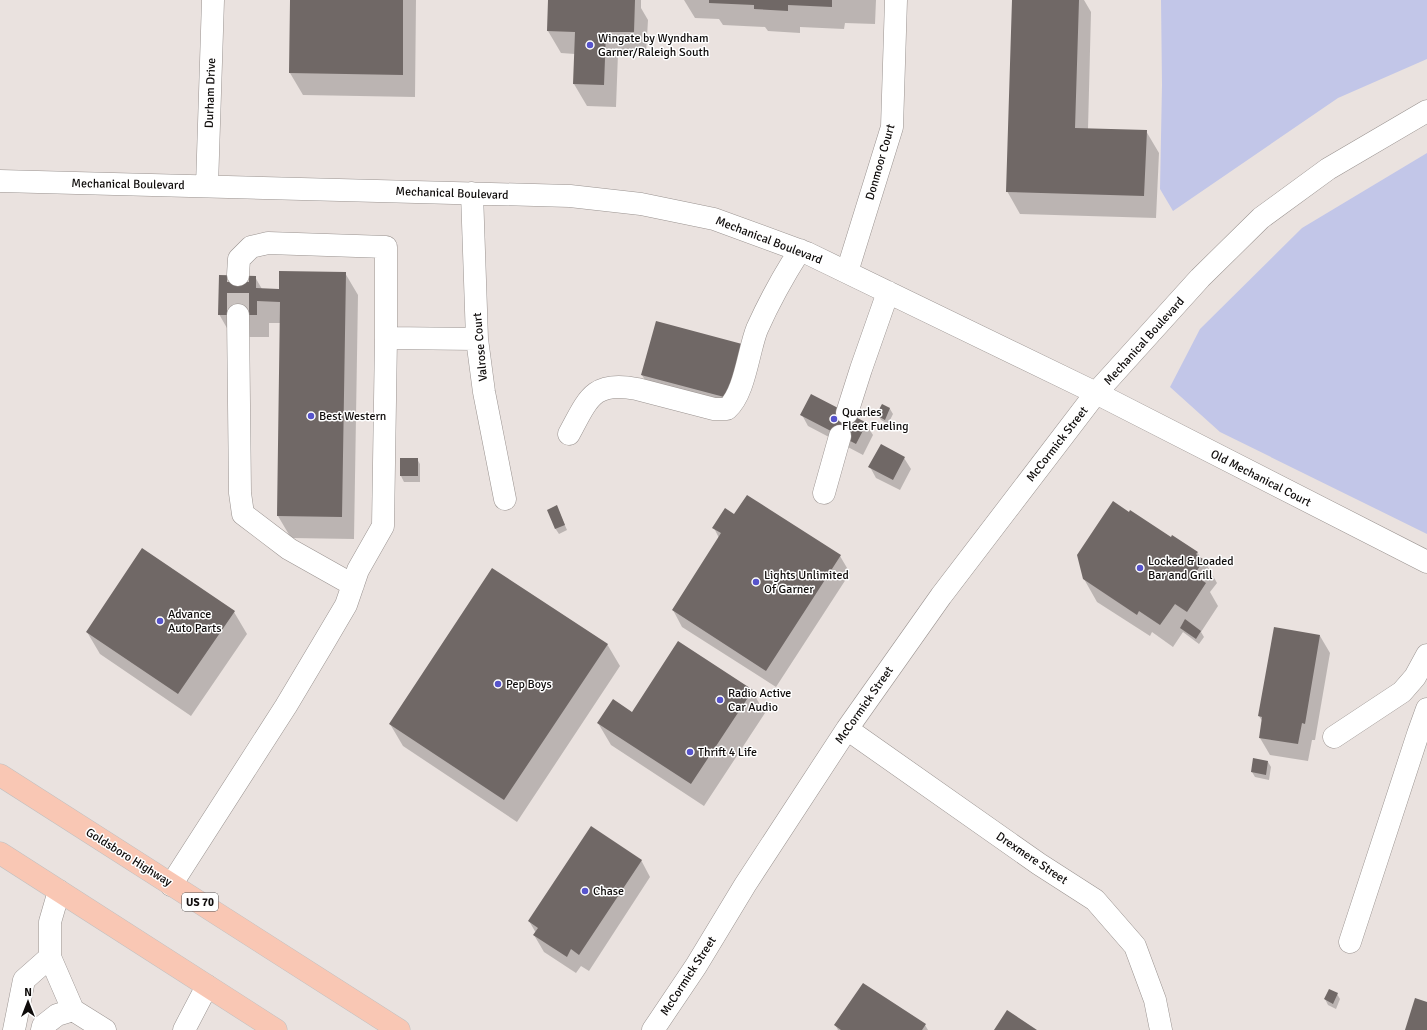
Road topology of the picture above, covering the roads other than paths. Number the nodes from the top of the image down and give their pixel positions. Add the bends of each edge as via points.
1 (213, 0) edge
2 (896, 0) edge
3 (1427, 111) edge
4 (0, 181) edge
5 (208, 186) junction
6 (472, 193) junction
7 (800, 250) junction
8 (847, 272) junction
9 (238, 275) tunnel mouth
10 (888, 292) junction
11 (238, 315) tunnel mouth
12 (386, 338) junction
13 (477, 339) junction
14 (1096, 394) junction
15 (847, 413) dead end
16 (569, 434) dead end
17 (840, 436) dead end
18 (824, 493) dead end
19 (505, 499) dead end
20 (1427, 562) edge
21 (353, 586) junction
22 (1427, 654) edge
23 (1427, 709) edge
24 (847, 729) junction
25 (1334, 737) dead end
26 (0, 775) edge
27 (0, 853) edge
28 (172, 884) junction
29 (59, 891) junction
30 (1350, 942) dead end
31 (50, 957) junction
32 (207, 986) junction
33 (72, 1010) junction
34 (14, 1030) edge
35 (42, 1030) edge
36 (105, 1030) edge
37 (184, 1030) edge
38 (276, 1030) edge
39 (399, 1030) edge
40 (653, 1030) edge
41 (1161, 1030) edge

1 - 5 street, Durham Drive
2 - 8 street, Donmoor Court via 892,127
3 - 14 street, Mechanical Boulevard via 1328,169 1262,218 1200,278
4 - 5 street, Mechanical Boulevard
5 - 6 street, Mechanical Boulevard
6 - 7 street, Mechanical Boulevard via 570,196 641,204 714,219
6 - 13 street, Valrose Court
7 - 8 street, Mechanical Boulevard
7 - 16 street via 784,275 757,330 739,390 728,409 714,409 624,386 610,386 594,394
8 - 10 street, Mechanical Boulevard
9 - 12 street via 239,259 251,247 268,243 386,247
10 - 14 street, Mechanical Boulevard
10 - 15 street
11 - 21 street via 240,493 243,514 289,549
12 - 13 street
12 - 21 street via 383,526 358,570
13 - 19 street, Valrose Court via 484,392
14 - 20 street, Old Mechanical Court
14 - 24 street, McCormick Street via 941,596
17 - 18 street
21 - 28 street via 346,605 286,706
22 - 25 street via 1415,677 1402,692
23 - 30 street
24 - 40 street, McCormick Street
24 - 41 street, Drexmere Street via 1039,864 1095,900 1134,946 1155,1000
26 - 28 main road, Goldsboro Highway / US 70
27 - 29 main road
28 - 39 main road, Goldsboro Highway / US 70
29 - 31 street via 50,922
29 - 32 main road
31 - 33 street
31 - 34 street via 24,980
32 - 37 street
32 - 38 main road
33 - 35 street via 57,1015 43,1026
33 - 36 street

